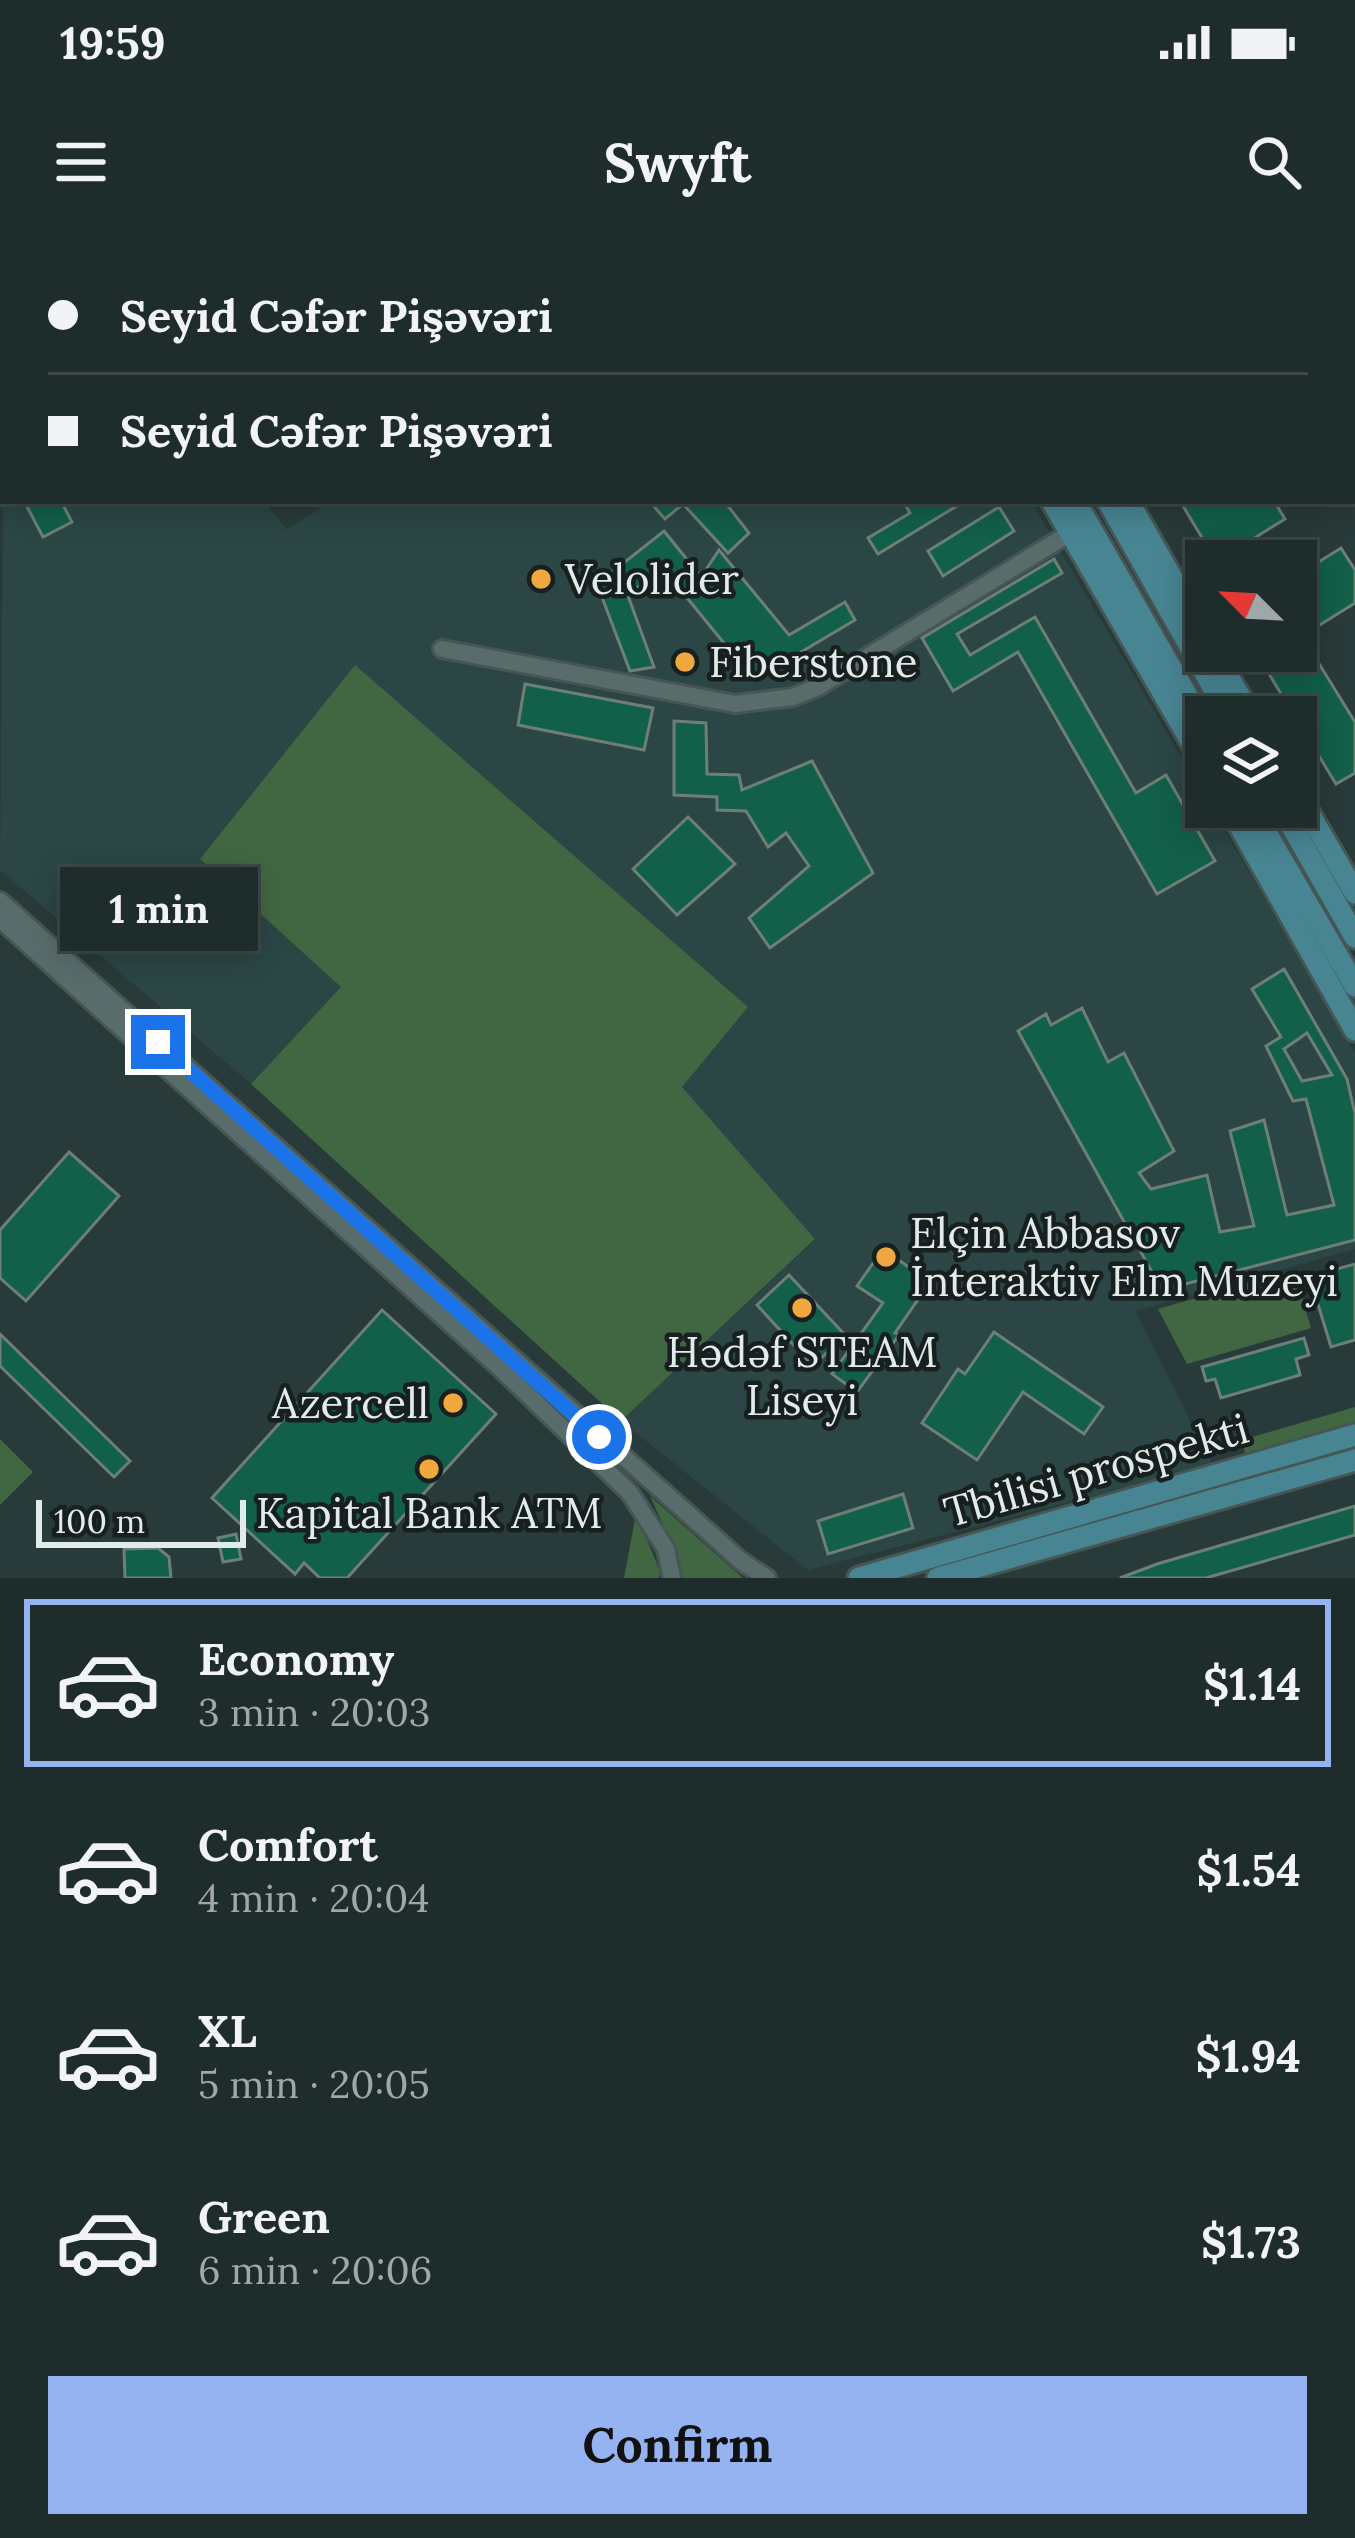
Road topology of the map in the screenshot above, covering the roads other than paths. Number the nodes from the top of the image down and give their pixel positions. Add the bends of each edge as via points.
1 (1054, 504) edge
2 (1077, 504) edge
3 (1110, 504) edge
4 (1130, 504) edge
5 (1144, 530) junction
6 (1070, 533) junction
7 (1088, 563) junction
8 (1146, 568) junction
9 (1124, 586) junction
10 (1185, 601) edge
11 (442, 649) dead end
12 (1187, 696) edge
13 (1218, 696) edge
14 (1185, 731) edge
15 (1317, 827) edge
16 (1241, 828) edge
17 (1263, 828) edge
18 (1293, 828) edge
19 (1355, 892) edge
20 (0, 901) edge
21 (0, 919) edge
22 (1355, 937) edge
23 (1355, 986) edge
24 (1355, 1030) edge
25 (1355, 1435) edge
26 (599, 1437) junction
27 (586, 1453) junction
28 (1355, 1460) edge
29 (671, 1578) edge
30 (766, 1578) edge
31 (859, 1578) edge
32 (938, 1578) edge

1 - 6 main road
2 - 9 main road
3 - 8 main road
4 - 5 main road
5 - 8 main road
5 - 10 main road
6 - 7 main road
6 - 11 street via 794,698 735,704
7 - 9 main road
7 - 14 main road
8 - 13 main road
9 - 12 main road
15 - 19 main road
16 - 24 main road
17 - 23 main road
18 - 22 main road
20 - 26 street
21 - 27 street
25 - 31 main road, Tbilisi prospekti
26 - 27 street
26 - 30 street
27 - 29 street via 644,1510 666,1549
28 - 32 main road, Tbilisi prospekti

